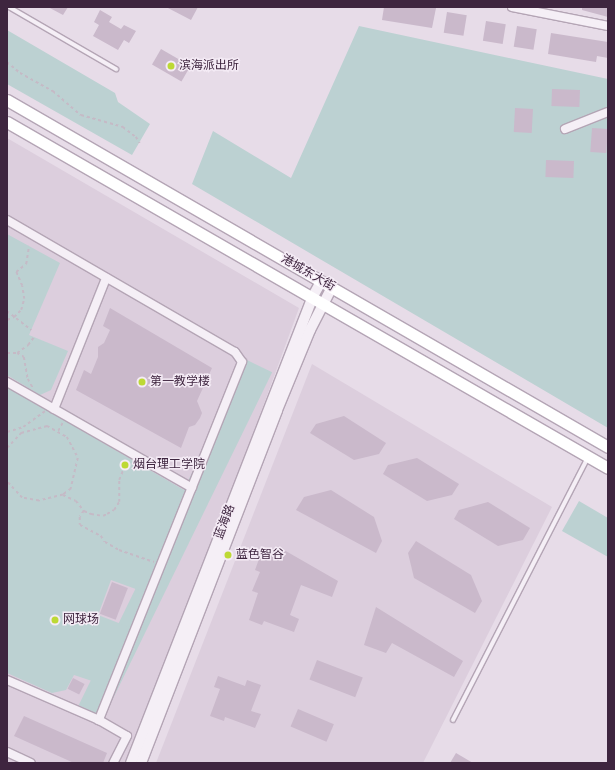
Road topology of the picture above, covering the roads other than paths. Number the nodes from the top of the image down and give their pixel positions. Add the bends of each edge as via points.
1 (8, 7) edge
2 (512, 7) edge
3 (608, 26) edge
4 (116, 69) dead end
5 (7, 100) edge
6 (608, 112) edge
7 (7, 122) edge
8 (565, 129) dead end
9 (7, 220) edge
10 (106, 278) junction
11 (321, 282) junction
12 (332, 287) junction
13 (312, 298) junction
14 (324, 304) junction
15 (7, 382) edge
16 (50, 410) junction
17 (608, 447) edge
18 (588, 457) junction
19 (608, 468) edge
20 (192, 488) junction
21 (7, 680) edge
22 (99, 720) junction
23 (453, 720) dead end
24 (7, 752) edge
25 (31, 763) edge
26 (113, 763) edge
27 (131, 763) edge
28 (140, 763) edge

1 - 4 lane
2 - 3 street
5 - 11 main road, 港城东大街
6 - 8 street
7 - 13 main road, 港城东大街
9 - 10 street
10 - 16 street
10 - 20 street via 235,352 242,362
11 - 12 main road, 港城东大街
11 - 13 street, 蓝海路
12 - 14 street, 蓝海路
12 - 17 main road, 港城东大街
13 - 14 main road, 港城东大街
13 - 27 street, 蓝海路
14 - 18 main road, 港城东大街
14 - 28 street, 蓝海路 via 310,330 277,410
15 - 16 street
16 - 20 street
18 - 19 main road, 港城东大街
18 - 23 lane
20 - 22 street
21 - 22 street
22 - 26 street via 127,736
24 - 25 street

